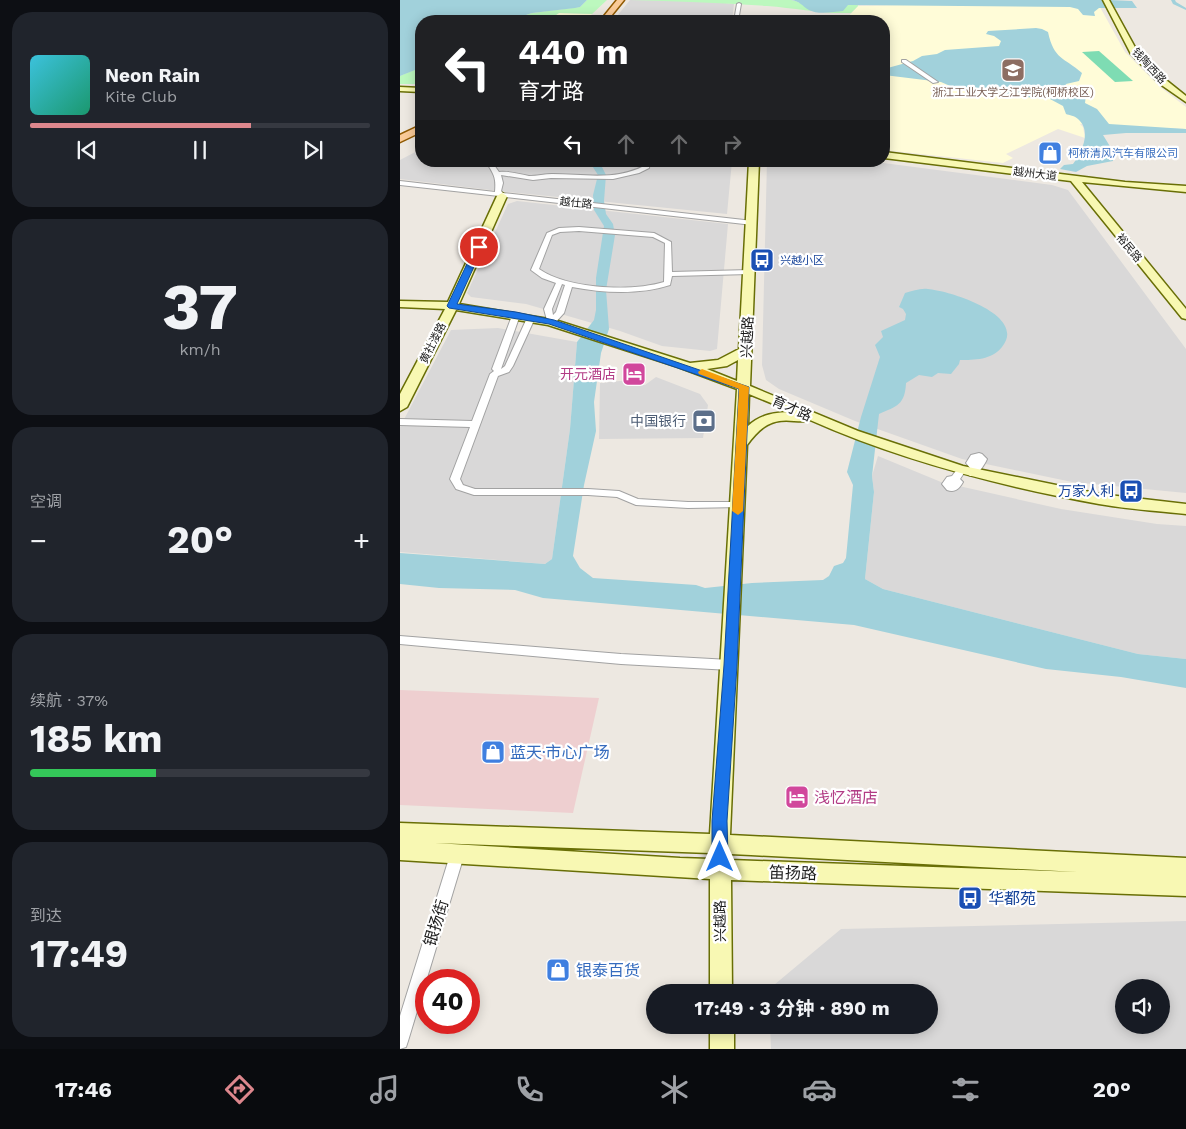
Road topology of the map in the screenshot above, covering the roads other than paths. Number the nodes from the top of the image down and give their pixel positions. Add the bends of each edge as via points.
1 (1106, 0) edge
2 (618, 1) edge
3 (739, 4) dead end
4 (1112, 6) edge
5 (605, 15) edge
6 (608, 15) edge
7 (737, 15) edge
8 (904, 61) dead end
9 (935, 82) dead end
10 (401, 89) edge
11 (415, 90) edge
12 (1186, 96) edge
13 (1186, 100) edge
14 (415, 131) edge
15 (415, 138) edge
16 (400, 139) edge
17 (400, 146) edge
18 (890, 156) edge
19 (890, 160) edge
20 (492, 167) edge
21 (647, 167) edge
22 (754, 167) edge
23 (497, 174) junction
24 (1075, 181) junction
25 (400, 183) edge
26 (1111, 188) junction
27 (1186, 189) edge
28 (1186, 193) edge
29 (502, 196) junction
30 (1096, 207) junction
31 (753, 223) junction
32 (750, 272) junction
33 (669, 274) junction
34 (559, 283) junction
35 (568, 285) junction
36 (400, 304) edge
37 (452, 306) junction
38 (516, 314) junction
39 (1186, 316) edge
40 (531, 318) junction
41 (551, 322) junction
42 (746, 349) junction
43 (682, 364) junction
44 (500, 372) junction
45 (744, 387) junction
46 (400, 407) edge
47 (819, 419) junction
48 (400, 422) edge
49 (476, 424) junction
50 (741, 444) junction
51 (738, 505) junction
52 (1186, 509) edge
53 (400, 640) edge
54 (730, 665) junction
55 (400, 832) edge
56 (460, 843) junction
57 (720, 843) junction
58 (400, 850) edge
59 (1186, 868) edge
60 (720, 870) junction
61 (1186, 886) edge
62 (721, 984) edge
63 (722, 1034) edge
64 (400, 1041) edge
65 (722, 1049) edge

1 - 4 street, 钱陶西路
2 - 5 main road
2 - 6 main road
3 - 7 street
4 - 12 street, 钱陶西路 via 1136,51
4 - 13 street, 钱陶西路 via 1134,52
8 - 9 street
10 - 11 street
14 - 16 main road
15 - 17 main road
18 - 24 street, 越州大道
19 - 24 street, 越州大道
20 - 23 street
21 - 23 street via 610,177 529,178 516,173
22 - 31 street, 兴越路
23 - 29 street via 498,191
24 - 26 street, 越州大道
24 - 27 street, 越州大道
24 - 30 street, 裕民路
25 - 29 street, 越仕路
26 - 28 street, 越州大道
26 - 30 street via 1097,191 1092,196
29 - 31 street, 越仕路
29 - 37 street, 黄社溇路
30 - 39 street, 裕民路
31 - 32 street, 兴越路
32 - 33 street
32 - 42 street, 兴越路
33 - 34 street via 668,242 664,239 570,229 549,234 535,270 540,276
33 - 35 street via 667,283 660,286 610,288
34 - 35 street
34 - 41 street via 548,309
35 - 41 street via 560,313
36 - 37 street, 育才路
37 - 38 street, 育才路
37 - 46 street, 黄社溇路
38 - 40 street, 育才路
38 - 44 street via 496,369
40 - 41 street, 育才路
40 - 44 street via 509,366
41 - 43 street, 育才路
42 - 43 street via 724,364
42 - 45 street, 兴越路
43 - 45 street, 育才路
44 - 49 street via 494,374
45 - 47 street, 育才路
45 - 50 street, 兴越路
47 - 50 street via 787,415 774,417 752,428
47 - 52 street, 育才路 via 887,447 966,472 1100,499
48 - 49 street
49 - 51 street via 455,479 459,487 474,492 588,492 619,494 636,502
50 - 51 street, 兴越路
51 - 54 street, 兴越路
53 - 54 street
54 - 57 street, 兴越路
55 - 56 street, 笛扬路
56 - 57 street, 笛扬路
56 - 58 street, 笛扬路
56 - 60 street, 笛扬路
56 - 64 street, 银扬街
57 - 59 street, 笛扬路
57 - 60 street, 兴越路
60 - 61 street, 笛扬路
60 - 62 street, 兴越路
63 - 65 street

